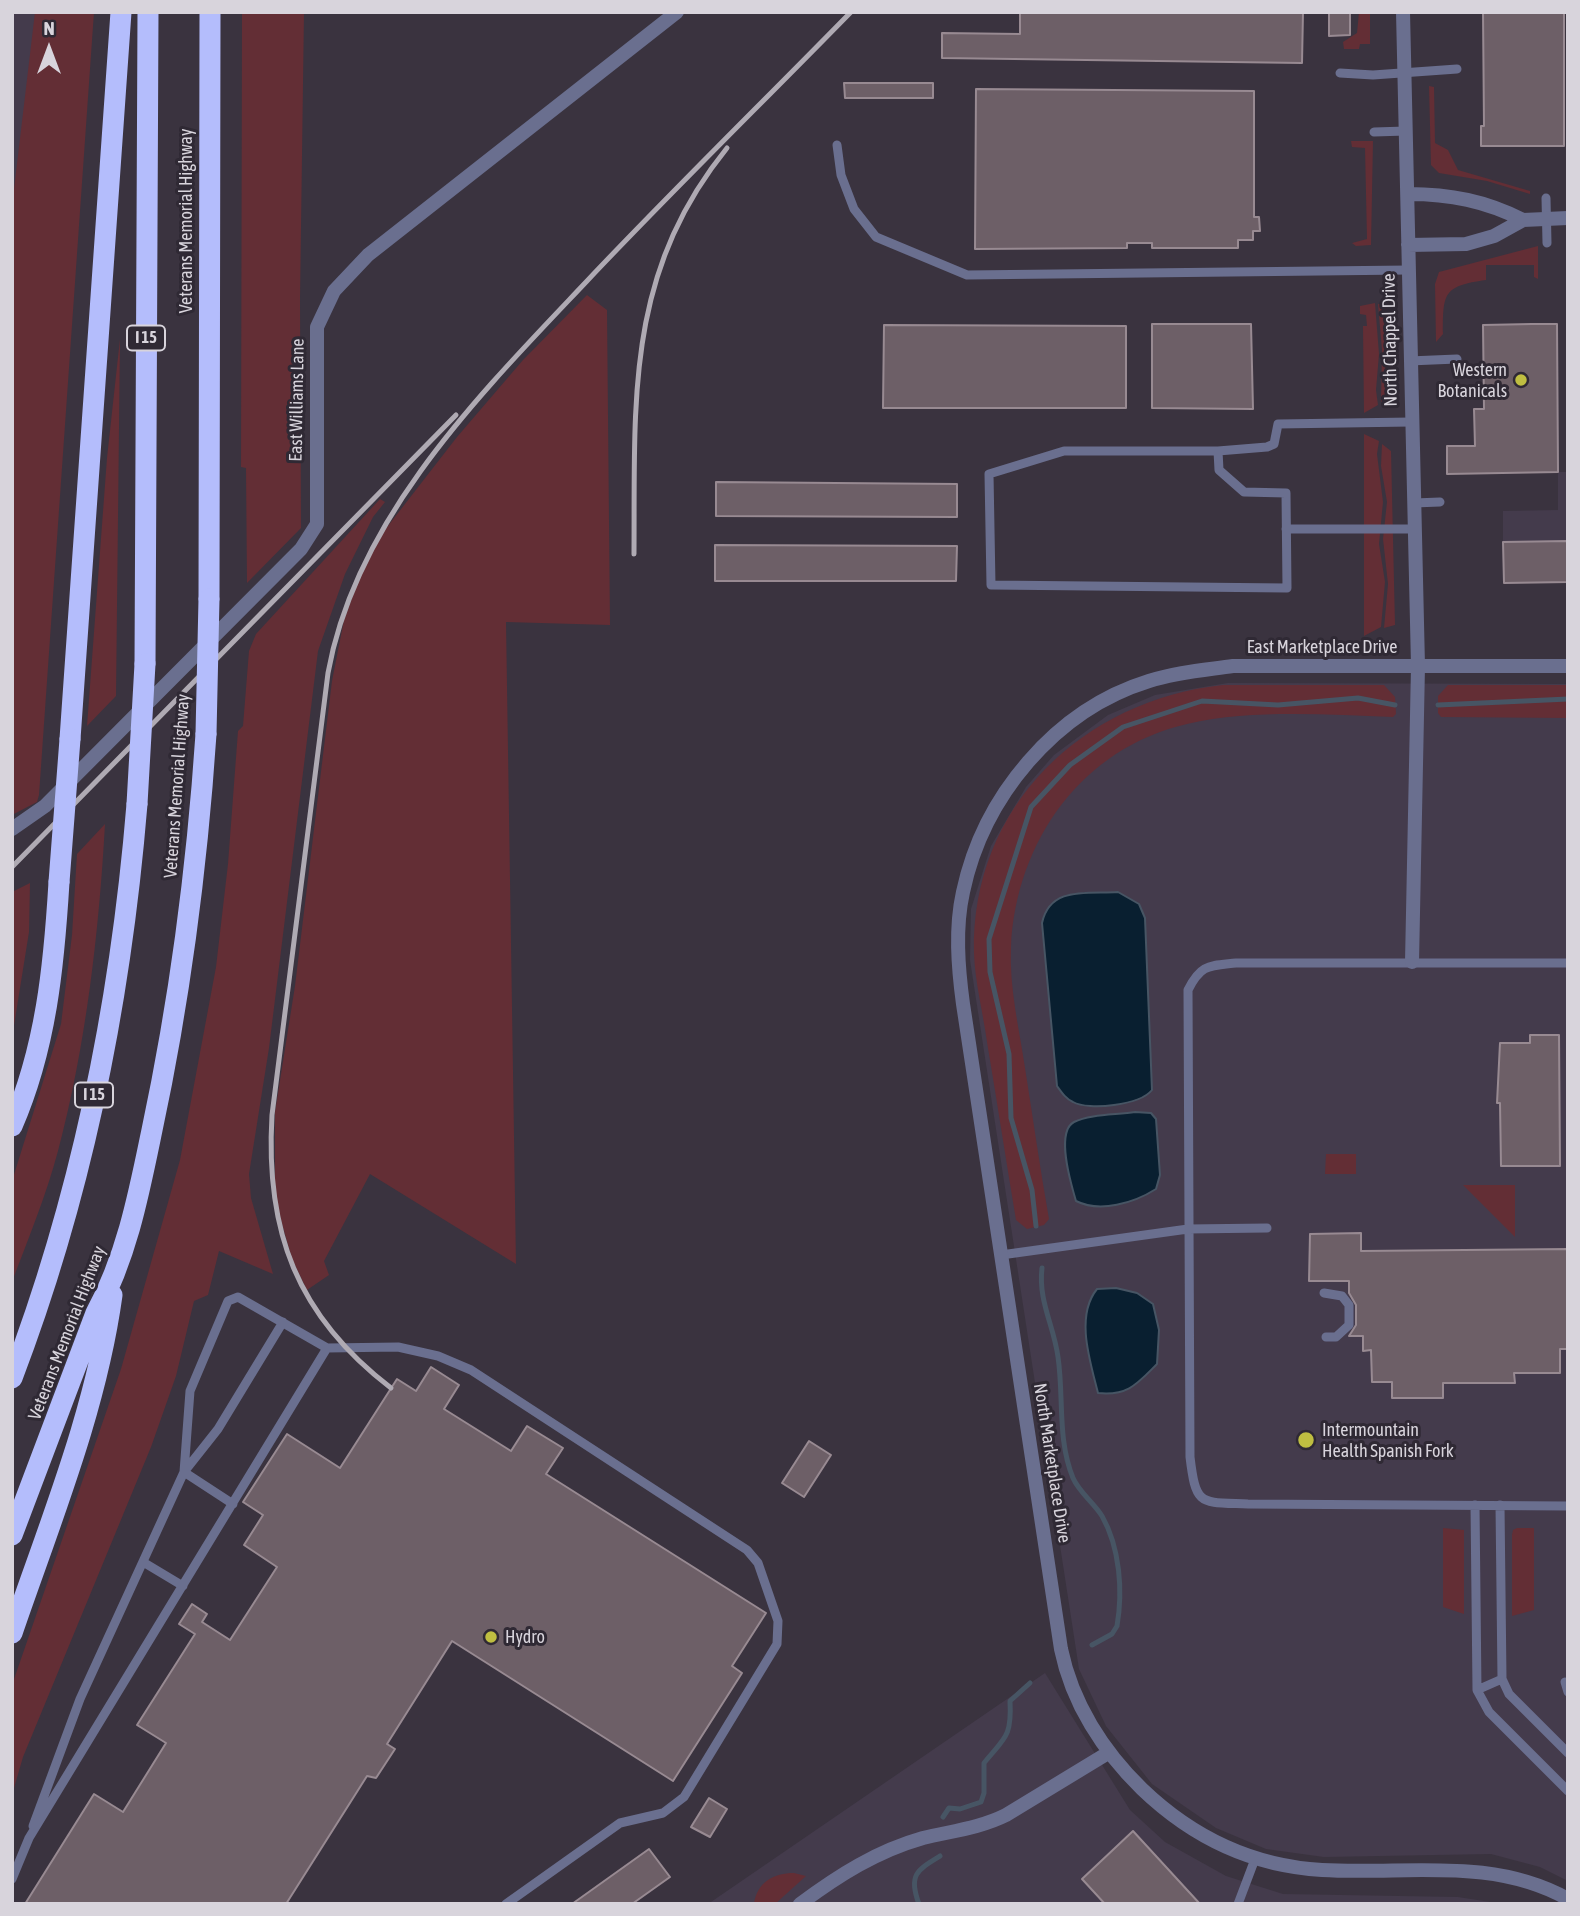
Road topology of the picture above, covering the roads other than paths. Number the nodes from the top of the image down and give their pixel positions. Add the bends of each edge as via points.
1 (121, 12) edge
2 (148, 12) edge
3 (210, 12) edge
4 (677, 12) edge
5 (1403, 12) edge
6 (1457, 69) dead end
7 (1404, 72) junction
8 (1340, 73) dead end
9 (1406, 131) junction
10 (1374, 132) dead end
11 (837, 145) dead end
12 (1408, 194) junction
13 (1546, 198) dead end
14 (1546, 218) junction
15 (1568, 218) edge
16 (1523, 220) junction
17 (1547, 243) dead end
18 (1408, 245) junction
19 (1408, 270) junction
20 (1457, 359) dead end
21 (1409, 361) junction
22 (1411, 422) junction
23 (1218, 452) junction
24 (1440, 502) dead end
25 (1414, 503) junction
26 (1286, 529) junction
27 (1414, 529) junction
28 (1418, 666) junction
29 (1568, 666) edge
30 (1084, 712) joint
31 (12, 829) edge
32 (1412, 962) junction
33 (1568, 963) edge
34 (12, 1126) edge
35 (1267, 1228) dead end
36 (1188, 1229) junction
37 (1001, 1255) junction
38 (115, 1279) junction
39 (1324, 1293) dead end
40 (283, 1322) junction
41 (1326, 1337) dead end
42 (327, 1348) junction
43 (12, 1378) edge
44 (184, 1472) junction
45 (233, 1504) junction
46 (1475, 1505) junction
47 (1500, 1505) junction
48 (1568, 1506) edge
49 (12, 1535) edge
50 (143, 1562) junction
51 (183, 1586) junction
52 (12, 1633) edge
53 (1502, 1679) junction
54 (1477, 1690) junction
55 (1108, 1753) junction
56 (1568, 1753) edge
57 (1568, 1791) edge
58 (29, 1838) junction
59 (1255, 1859) junction
60 (12, 1879) edge
61 (1568, 1899) edge
62 (506, 1904) edge
63 (800, 1904) edge
64 (1238, 1904) edge

1 - 34 highway, bridge via 51,981 42,1031
2 - 43 highway, Veterans Memorial Highway / I 15, bridge via 145,664 137,804 116,982 94,1099 40,1304
3 - 38 highway, Veterans Memorial Highway, bridge via 209,599 198,841 177,1005 138,1199
4 - 31 street, East Williams Lane via 368,255 334,291 317,327 317,524 301,549 168,684 45,806
5 - 7 street, North Chappel Drive
6 - 7 lane
7 - 8 lane
7 - 9 street, North Chappel Drive
9 - 10 lane
9 - 12 street, North Chappel Drive
11 - 19 lane via 841,175 854,209 876,237 967,275
12 - 16 street via 1487,203
12 - 18 street, North Chappel Drive
13 - 14 lane
14 - 15 street
14 - 16 street
14 - 17 lane
16 - 18 street via 1480,241
18 - 19 street, North Chappel Drive
19 - 21 street, North Chappel Drive
20 - 21 lane
21 - 22 street, North Chappel Drive
22 - 23 lane via 1278,424 1274,444
22 - 25 street, North Chappel Drive
23 - 26 lane via 1219,470 1244,492 1286,493
23 - 26 lane via 1064,451 989,474 991,585 1287,588
24 - 25 lane
25 - 27 street, North Chappel Drive
26 - 27 lane
27 - 28 street, North Chappel Drive
28 - 29 street, East Marketplace Drive
28 - 30 street, East Marketplace Drive via 1233,666 1180,673 1147,681
28 - 32 street, North Chappel Drive
30 - 37 street, North Marketplace Drive via 1038,750 1001,797 973,853 962,892 959,977
32 - 33 lane
32 - 36 lane via 1236,963 1208,966 1197,973 1188,990
35 - 36 lane
36 - 37 lane
36 - 46 lane via 1190,1457 1195,1493 1214,1503
37 - 55 street, North Marketplace Drive via 1065,1669
38 - 49 highway, Veterans Memorial Highway via 96,1313
38 - 52 highway via 106,1342 84,1420
39 - 41 lane via 1342,1296 1349,1305 1349,1325 1336,1337
40 - 42 lane
40 - 44 lane via 218,1429
40 - 44 lane via 242,1298 228,1301 190,1391
42 - 45 lane
42 - 62 lane via 398,1347 471,1370 747,1550 758,1563 778,1621 775,1651 679,1804 663,1813 620,1823
44 - 45 lane
44 - 50 lane
45 - 51 lane
46 - 47 lane
46 - 54 lane
47 - 48 lane
47 - 53 lane
50 - 51 lane
50 - 58 lane via 66,1732
51 - 58 lane
53 - 54 lane
53 - 56 lane via 1509,1694
54 - 57 lane via 1489,1713
55 - 59 street, North Marketplace Drive via 1164,1810 1221,1846
55 - 63 street via 1006,1815 891,1849 843,1873
58 - 60 lane
59 - 61 street, North Marketplace Drive via 1326,1871 1498,1873
59 - 64 lane

